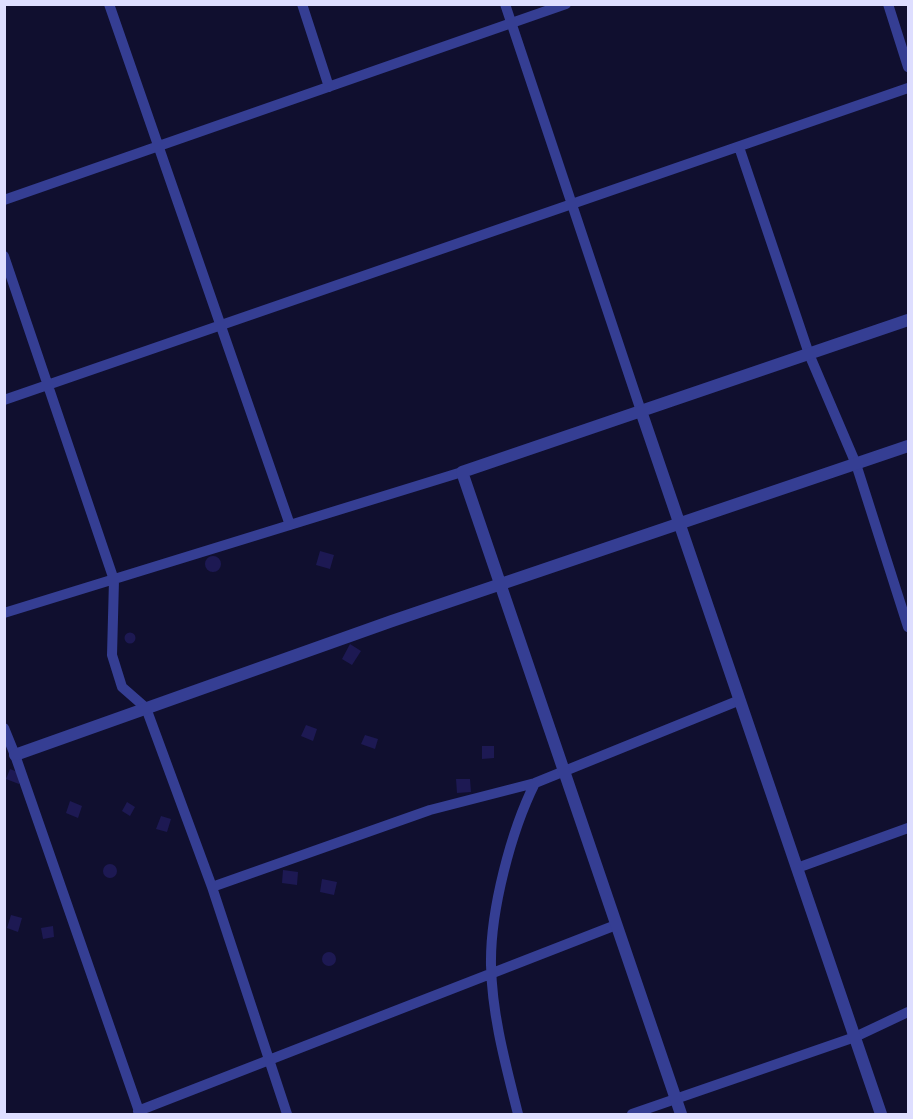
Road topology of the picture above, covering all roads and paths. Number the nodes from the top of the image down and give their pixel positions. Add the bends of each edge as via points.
1 (109, 4) edge
2 (302, 4) edge
3 (505, 4) edge
4 (566, 4) edge
5 (888, 4) edge
6 (512, 24) junction
7 (909, 67) edge
8 (329, 87) junction
9 (909, 88) edge
10 (159, 147) junction
11 (739, 147) junction
12 (4, 200) edge
13 (572, 204) junction
14 (4, 256) edge
15 (909, 320) edge
16 (221, 326) junction
17 (809, 354) junction
18 (48, 386) junction
19 (4, 400) edge
20 (642, 411) junction
21 (909, 446) edge
22 (856, 464) junction
23 (462, 472) junction
24 (680, 523) junction
25 (290, 525) junction
26 (114, 580) junction
27 (500, 584) junction
28 (4, 613) edge
29 (909, 627) edge
30 (740, 700) junction
31 (146, 708) junction
32 (4, 728) edge
33 (15, 754) junction
34 (564, 772) junction
35 (535, 783) junction
36 (909, 828) edge
37 (797, 868) junction
38 (212, 888) junction
39 (616, 925) junction
40 (492, 973) junction
41 (909, 1012) edge
42 (855, 1036) junction
43 (269, 1060) junction
44 (675, 1099) junction
45 (139, 1113) edge
46 (287, 1114) edge
47 (518, 1114) edge
48 (632, 1114) edge
49 (681, 1114) edge
50 (881, 1114) edge

1 - 10 lane
2 - 8 lane
3 - 6 lane
4 - 6 lane
5 - 7 lane
6 - 8 lane
6 - 13 lane
8 - 10 lane
9 - 11 lane
10 - 12 lane
10 - 16 lane
11 - 13 lane
11 - 17 lane
13 - 16 lane
13 - 20 lane
14 - 18 lane
15 - 17 street
16 - 18 lane
16 - 25 lane
17 - 20 street
17 - 22 lane
18 - 19 lane
18 - 26 lane
20 - 23 street
20 - 24 street
21 - 22 street
22 - 24 street
22 - 29 lane
23 - 25 lane
23 - 27 street
24 - 27 street
24 - 30 street
25 - 26 lane
26 - 28 lane
26 - 31 lane via 112,655 122,687
27 - 31 street
27 - 34 street
30 - 34 lane
30 - 37 street
31 - 33 street
31 - 38 lane
32 - 33 lane
33 - 45 lane
34 - 35 lane
34 - 39 street
35 - 38 lane via 430,810
35 - 40 lane via 522,810 494,920
36 - 37 lane
37 - 42 street
38 - 43 lane
39 - 40 lane
39 - 44 street
40 - 43 lane
40 - 47 lane via 496,1018
41 - 42 lane
42 - 44 lane
42 - 50 street
43 - 45 lane
43 - 46 lane
44 - 48 lane
44 - 49 street

